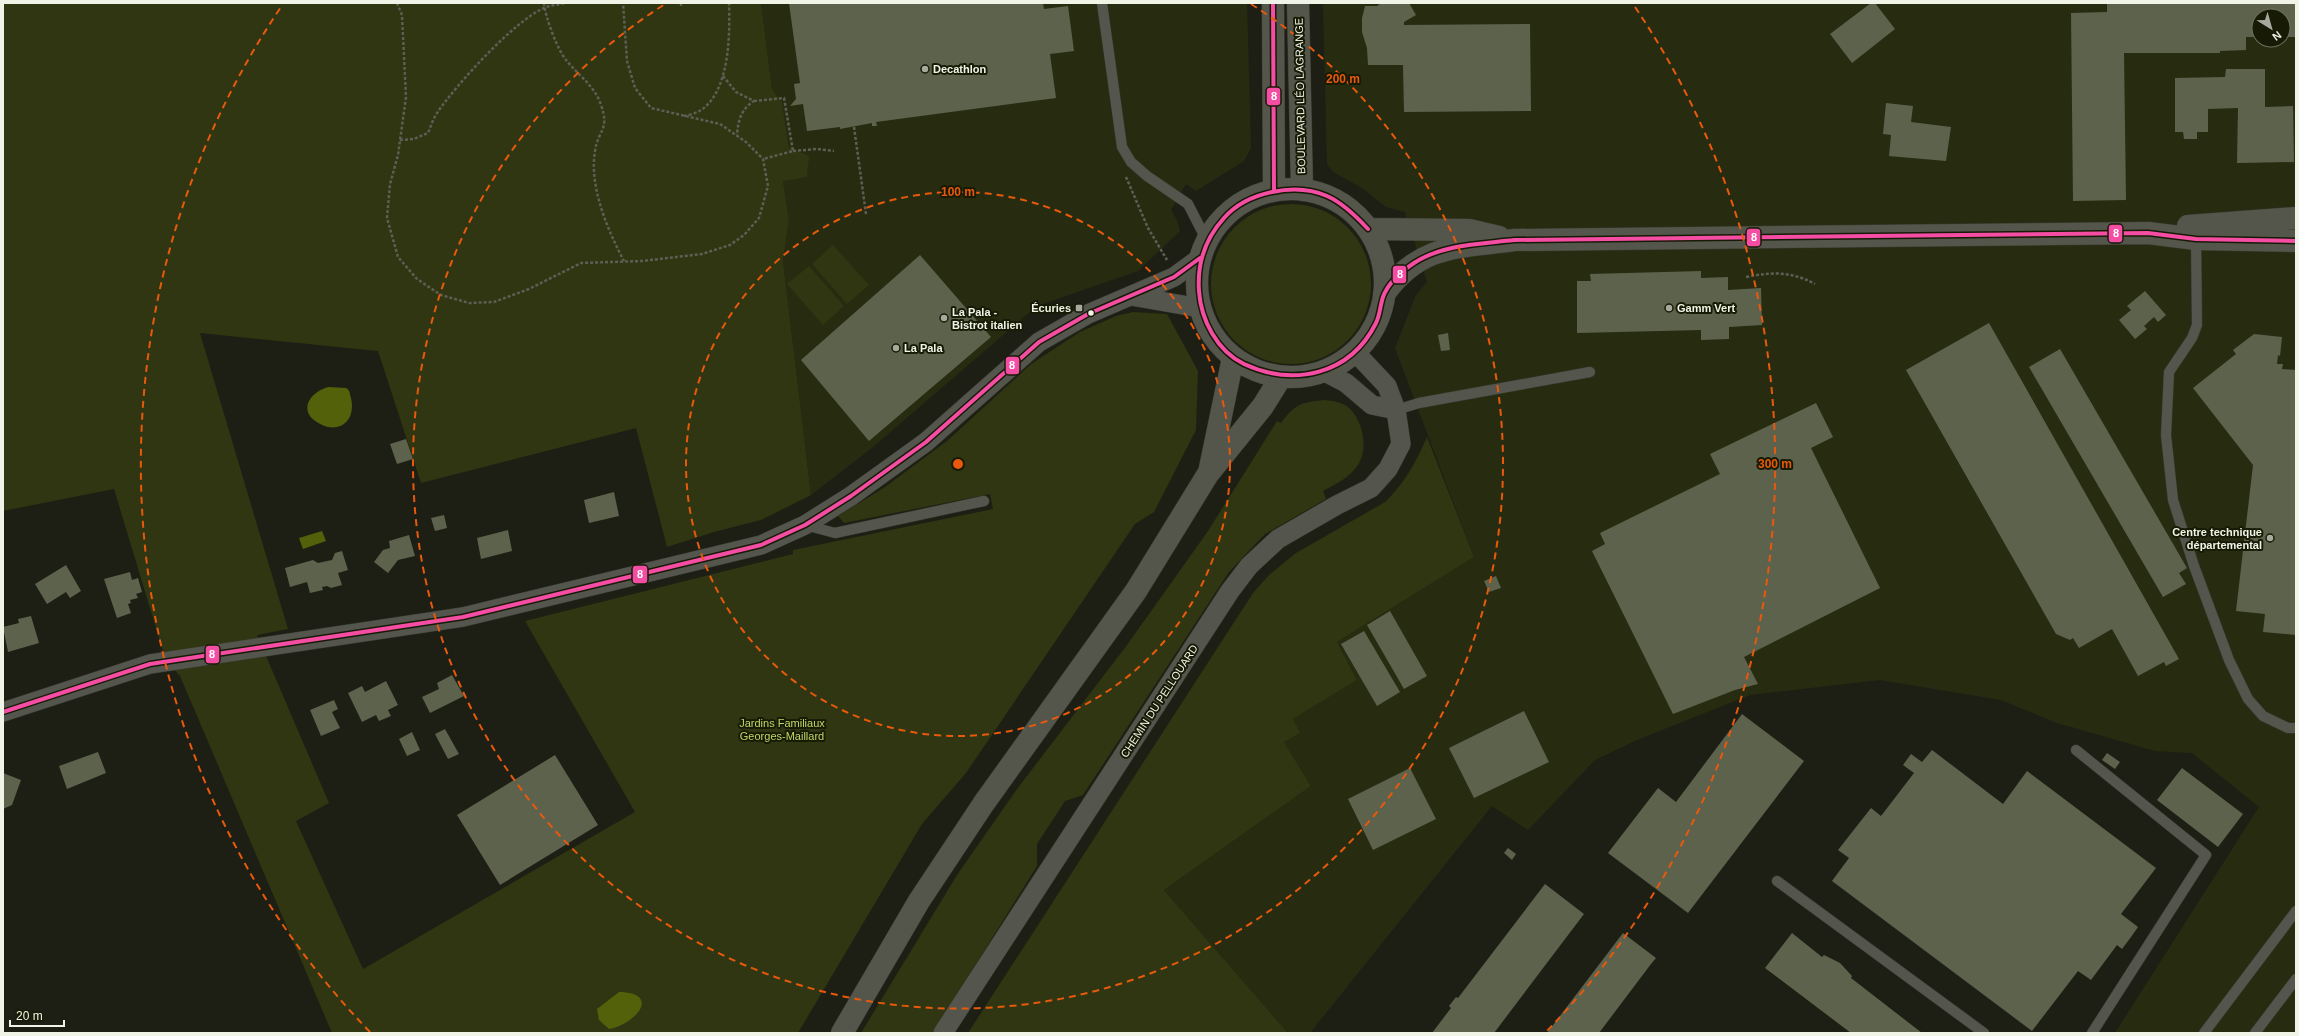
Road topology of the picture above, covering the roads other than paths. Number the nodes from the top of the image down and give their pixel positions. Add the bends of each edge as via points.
1 (1102, 3) edge
2 (1273, 3) edge
3 (1298, 3) edge
4 (1274, 190) junction
5 (1302, 190) junction
6 (2296, 218) edge
7 (1368, 229) junction
8 (2148, 233) junction
9 (2196, 239) junction
10 (1514, 240) junction
11 (2296, 241) edge
12 (1203, 249) junction
13 (1384, 294) junction
14 (1131, 296) junction
15 (1200, 308) junction
16 (1355, 352) junction
17 (1233, 358) junction
18 (1323, 372) junction
19 (1590, 372) dead end
20 (1281, 377) junction
21 (1396, 410) junction
22 (1208, 474) junction
23 (984, 501) dead end
24 (805, 525) junction
25 (3, 712) edge
26 (2296, 728) edge
27 (2076, 750) dead end
28 (1777, 881) dead end
29 (2296, 911) edge
30 (2296, 979) edge
31 (842, 1033) edge
32 (943, 1033) edge
33 (1984, 1033) edge
34 (2092, 1033) edge
35 (2204, 1033) edge
36 (2255, 1033) edge

1 - 12 lane via 1122,147 1131,162 1147,176 1188,204
2 - 4 main road
3 - 5 main road, BOULEVARD LÉO LAGRANGE
4 - 5 main road
4 - 12 main road via 1247,200 1224,217
5 - 7 main road via 1328,196 1350,210
6 - 8 main road via 2194,225
7 - 10 main road via 1469,230
7 - 13 main road via 1382,264
8 - 9 main road
8 - 10 main road
9 - 11 main road
9 - 26 lane via 2197,325 2192,338 2169,372 2166,435 2173,500 2221,638 2248,699 2264,716 2288,728
10 - 13 main road via 1441,250 1414,264 1392,282
12 - 14 street via 1174,277
12 - 15 main road via 1196,283
13 - 16 main road via 1375,325
14 - 15 street
14 - 24 street via 1088,314 1039,342 926,442 852,496
15 - 17 main road via 1212,336
16 - 18 main road
16 - 21 street, CHEMIN DU PELLOUARD via 1387,386
17 - 20 main road via 1256,371
17 - 22 main road
18 - 20 main road via 1302,377
18 - 21 street via 1346,383 1372,405
19 - 21 lane via 1419,403
20 - 22 main road via 1263,406
21 - 32 street, CHEMIN DU PELLOUARD via 1401,444 1388,469 1371,488 1278,539 1249,566
22 - 31 main road via 1136,591 984,802 919,901
23 - 24 lane via 835,533
24 - 25 street via 761,545 463,617 150,664
27 - 34 lane via 2206,855
28 - 33 lane
29 - 35 lane
30 - 36 lane

